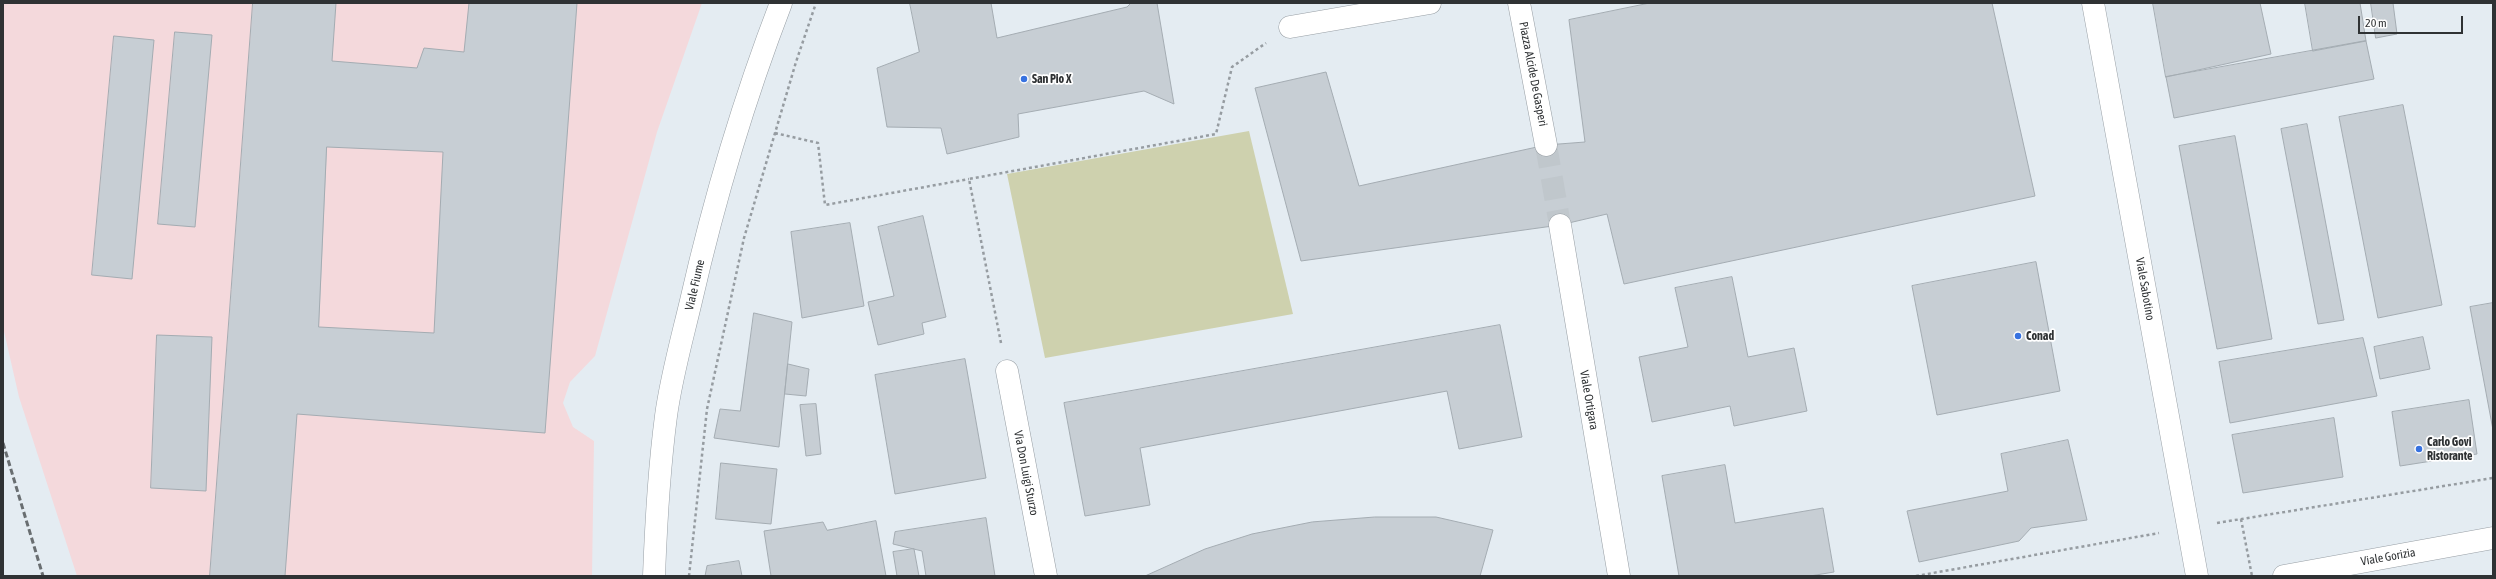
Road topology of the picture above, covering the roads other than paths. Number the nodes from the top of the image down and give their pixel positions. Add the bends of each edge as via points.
1 (781, 3) edge
2 (1430, 3) edge
3 (1519, 3) edge
4 (2093, 3) edge
5 (1290, 27) road end
6 (1546, 145) tunnel mouth
7 (1560, 225) tunnel mouth
8 (1007, 371) road end
9 (2493, 538) edge
10 (654, 576) edge
11 (1046, 576) edge
12 (1619, 576) edge
13 (2197, 576) edge
14 (2284, 576) edge

1 - 10 street, Viale Fiume via 758,63 706,238 683,335 666,415 656,512
2 - 5 street
3 - 6 street, Piazza Alcide De Gasperi
4 - 13 street, Viale Sabotino
7 - 12 street, Viale Ortigara
8 - 11 street, Via Don Luigi Sturzo
9 - 14 street, Viale Gorizia

